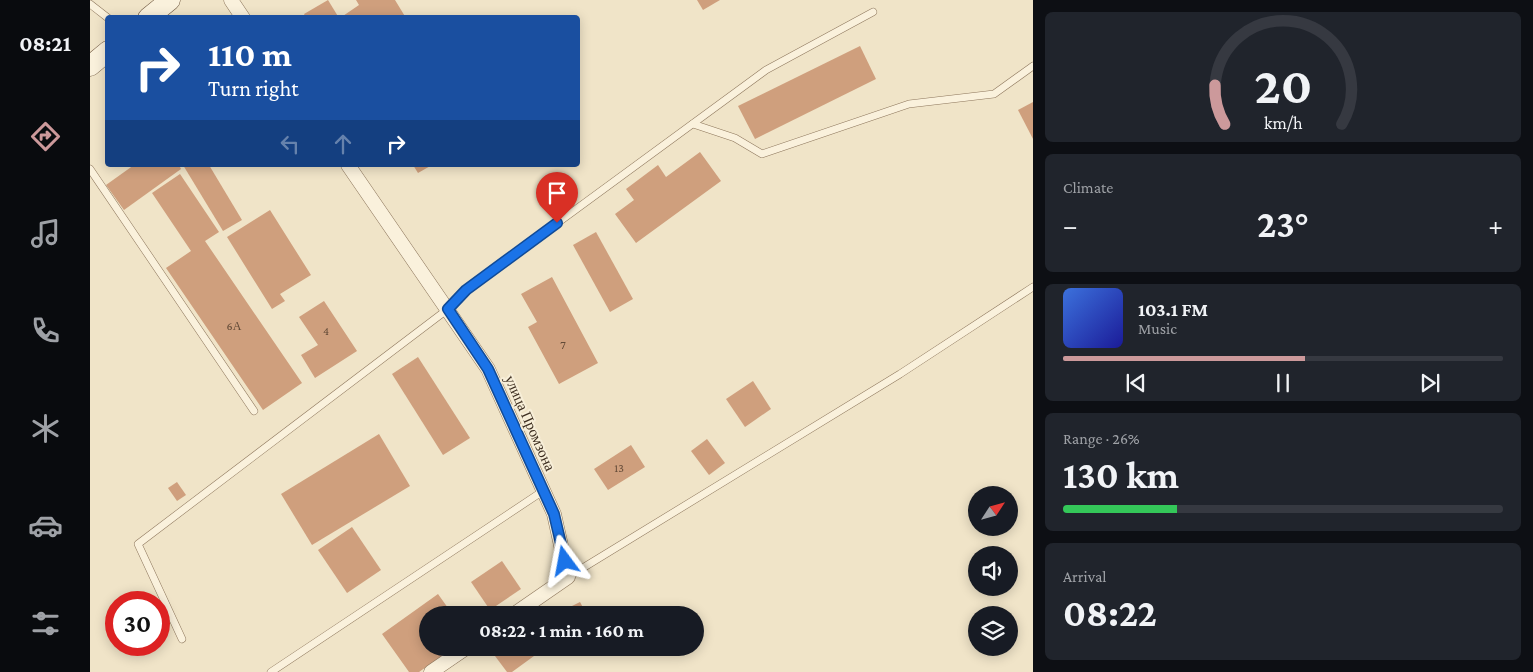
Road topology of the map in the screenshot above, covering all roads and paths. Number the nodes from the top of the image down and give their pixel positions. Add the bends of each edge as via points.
1 (170, 0) edge
2 (231, 0) edge
3 (90, 4) edge
4 (873, 12) dead end
5 (152, 15) edge
6 (242, 15) edge
7 (105, 16) edge
8 (105, 54) edge
9 (90, 66) edge
10 (1033, 66) edge
11 (693, 124) junction
12 (349, 167) edge
13 (90, 169) edge
14 (1033, 287) edge
15 (448, 309) junction
16 (254, 411) dead end
17 (543, 491) junction
18 (568, 577) junction
19 (527, 606) edge
20 (182, 639) dead end
21 (454, 656) edge
22 (271, 672) edge
23 (431, 672) edge

1 - 5 street
2 - 6 street
3 - 7 lane
4 - 11 lane via 766,70
8 - 9 street
10 - 11 lane via 994,94 909,104 762,154 734,138
11 - 15 lane via 466,290
12 - 15 street, улица Промзона
13 - 16 lane
14 - 18 lane via 900,374
15 - 17 street, улица Промзона via 488,369
15 - 20 lane via 138,544
17 - 18 street, улица Промзона via 554,514
17 - 22 lane
18 - 19 street
21 - 23 street

